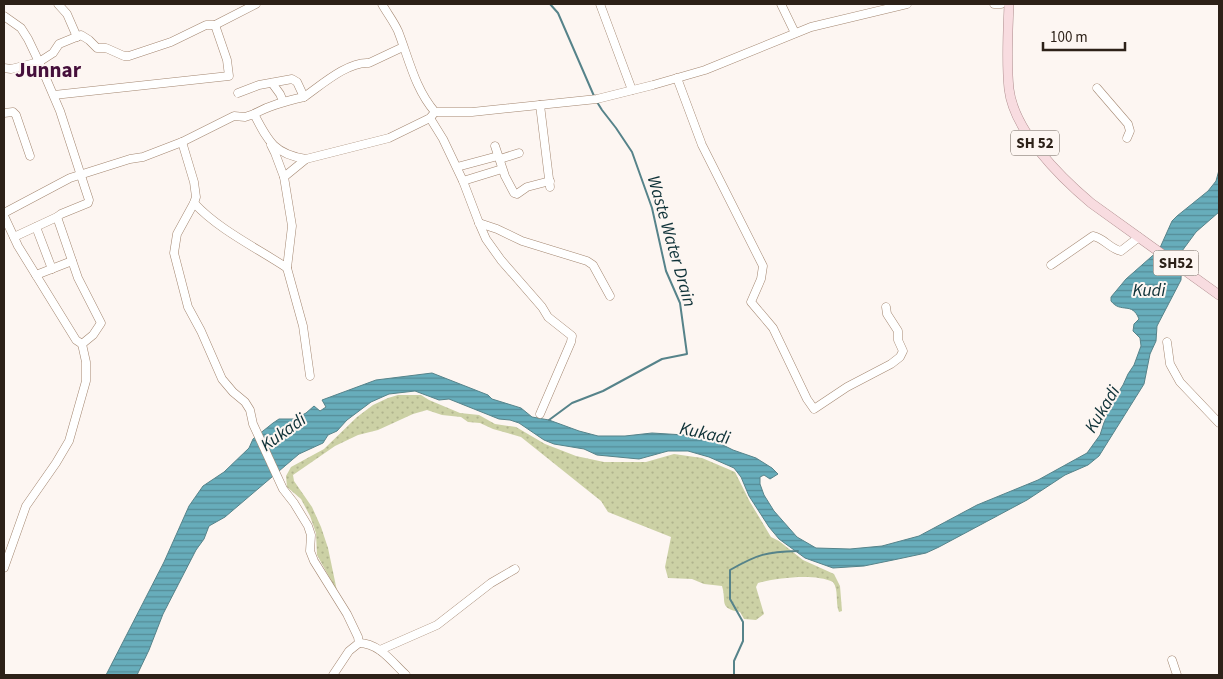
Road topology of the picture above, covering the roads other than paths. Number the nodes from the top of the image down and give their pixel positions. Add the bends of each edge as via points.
1 (58, 4) edge
2 (256, 4) edge
3 (382, 4) edge
4 (600, 4) edge
5 (781, 4) edge
6 (907, 4) edge
7 (994, 4) edge
8 (1001, 4) edge
9 (1009, 4) edge
10 (4, 16) edge
11 (215, 25) junction
12 (795, 33) junction
13 (77, 37) junction
14 (403, 47) junction
15 (39, 62) junction
16 (4, 68) edge
17 (677, 78) junction
18 (272, 83) junction
19 (1097, 88) dead end
20 (632, 90) junction
21 (238, 93) dead end
22 (54, 95) junction
23 (304, 97) junction
24 (283, 101) junction
25 (540, 105) junction
26 (4, 113) edge
27 (254, 114) junction
28 (432, 115) junction
29 (1127, 138) dead end
30 (267, 139) junction
31 (182, 142) junction
32 (495, 146) dead end
33 (519, 153) dead end
34 (30, 156) dead end
35 (499, 158) junction
36 (306, 159) junction
37 (457, 167) junction
38 (502, 169) junction
39 (80, 175) junction
40 (284, 177) junction
41 (463, 181) junction
42 (194, 204) junction
43 (4, 215) edge
44 (57, 217) junction
45 (479, 223) junction
46 (36, 227) junction
47 (14, 237) junction
48 (1141, 238) junction
49 (72, 261) junction
50 (1051, 265) dead end
51 (288, 268) junction
52 (52, 269) junction
53 (36, 274) junction
54 (1219, 295) edge
55 (610, 296) dead end
56 (886, 307) dead end
57 (1167, 342) dead end
58 (82, 344) junction
59 (310, 376) dead end
60 (540, 414) dead end
61 (1219, 423) edge
62 (4, 568) edge
63 (515, 569) dead end
64 (359, 643) junction
65 (380, 650) junction
66 (1172, 660) dead end
67 (334, 675) edge
68 (406, 675) edge
69 (1177, 675) edge

1 - 13 street
2 - 11 street
3 - 14 street via 398,30
4 - 20 street
5 - 12 street
6 - 12 street
7 - 8 street
9 - 48 main road, SH 52 via 1009,88 1025,130 1071,186
10 - 15 street via 21,28
11 - 13 street via 206,25 171,42 129,56 97,48 85,36
11 - 22 street via 229,76
12 - 17 street via 705,70
13 - 15 street via 59,44 53,53
14 - 23 street via 337,73
14 - 28 street
15 - 16 street
15 - 22 street
17 - 20 street
17 - 56 street via 702,145 763,266 752,305 773,328 814,409 900,357 898,331
18 - 21 street
18 - 23 street via 292,79
18 - 24 street
19 - 29 street via 1128,124
20 - 25 street via 597,99
22 - 39 street
23 - 24 street
24 - 27 street
25 - 28 street
25 - 38 street via 550,184 527,187 517,194
26 - 34 street via 16,115
27 - 30 street
27 - 31 street via 234,116
28 - 36 street via 389,138
28 - 37 street
30 - 36 street via 293,157
30 - 40 street
31 - 39 street
31 - 42 street via 194,182
32 - 35 street
33 - 35 street
35 - 37 street
35 - 38 street
36 - 40 street
37 - 41 street
38 - 41 street
39 - 43 street
39 - 44 street via 88,203
40 - 51 street via 292,226
41 - 45 street
42 - 51 street via 222,228
42 - 64 street via 174,244 186,301 222,379 253,415 253,424 283,489 308,526 314,561 347,614
43 - 47 street
44 - 46 street
44 - 49 street
45 - 55 street via 522,241 587,261
45 - 60 street via 486,239 548,317 572,336
46 - 47 street
46 - 52 street
47 - 53 street
48 - 50 street via 1120,251 1094,236
48 - 54 main road, SH52
49 - 52 street
49 - 58 street via 101,324
51 - 59 street via 303,326
52 - 53 street
53 - 58 street via 76,340
57 - 61 street via 1170,364 1180,382
58 - 62 street via 86,381 69,441 26,506
63 - 65 street via 437,624
64 - 65 street via 369,643
64 - 67 street via 349,651
65 - 68 street
66 - 69 street

